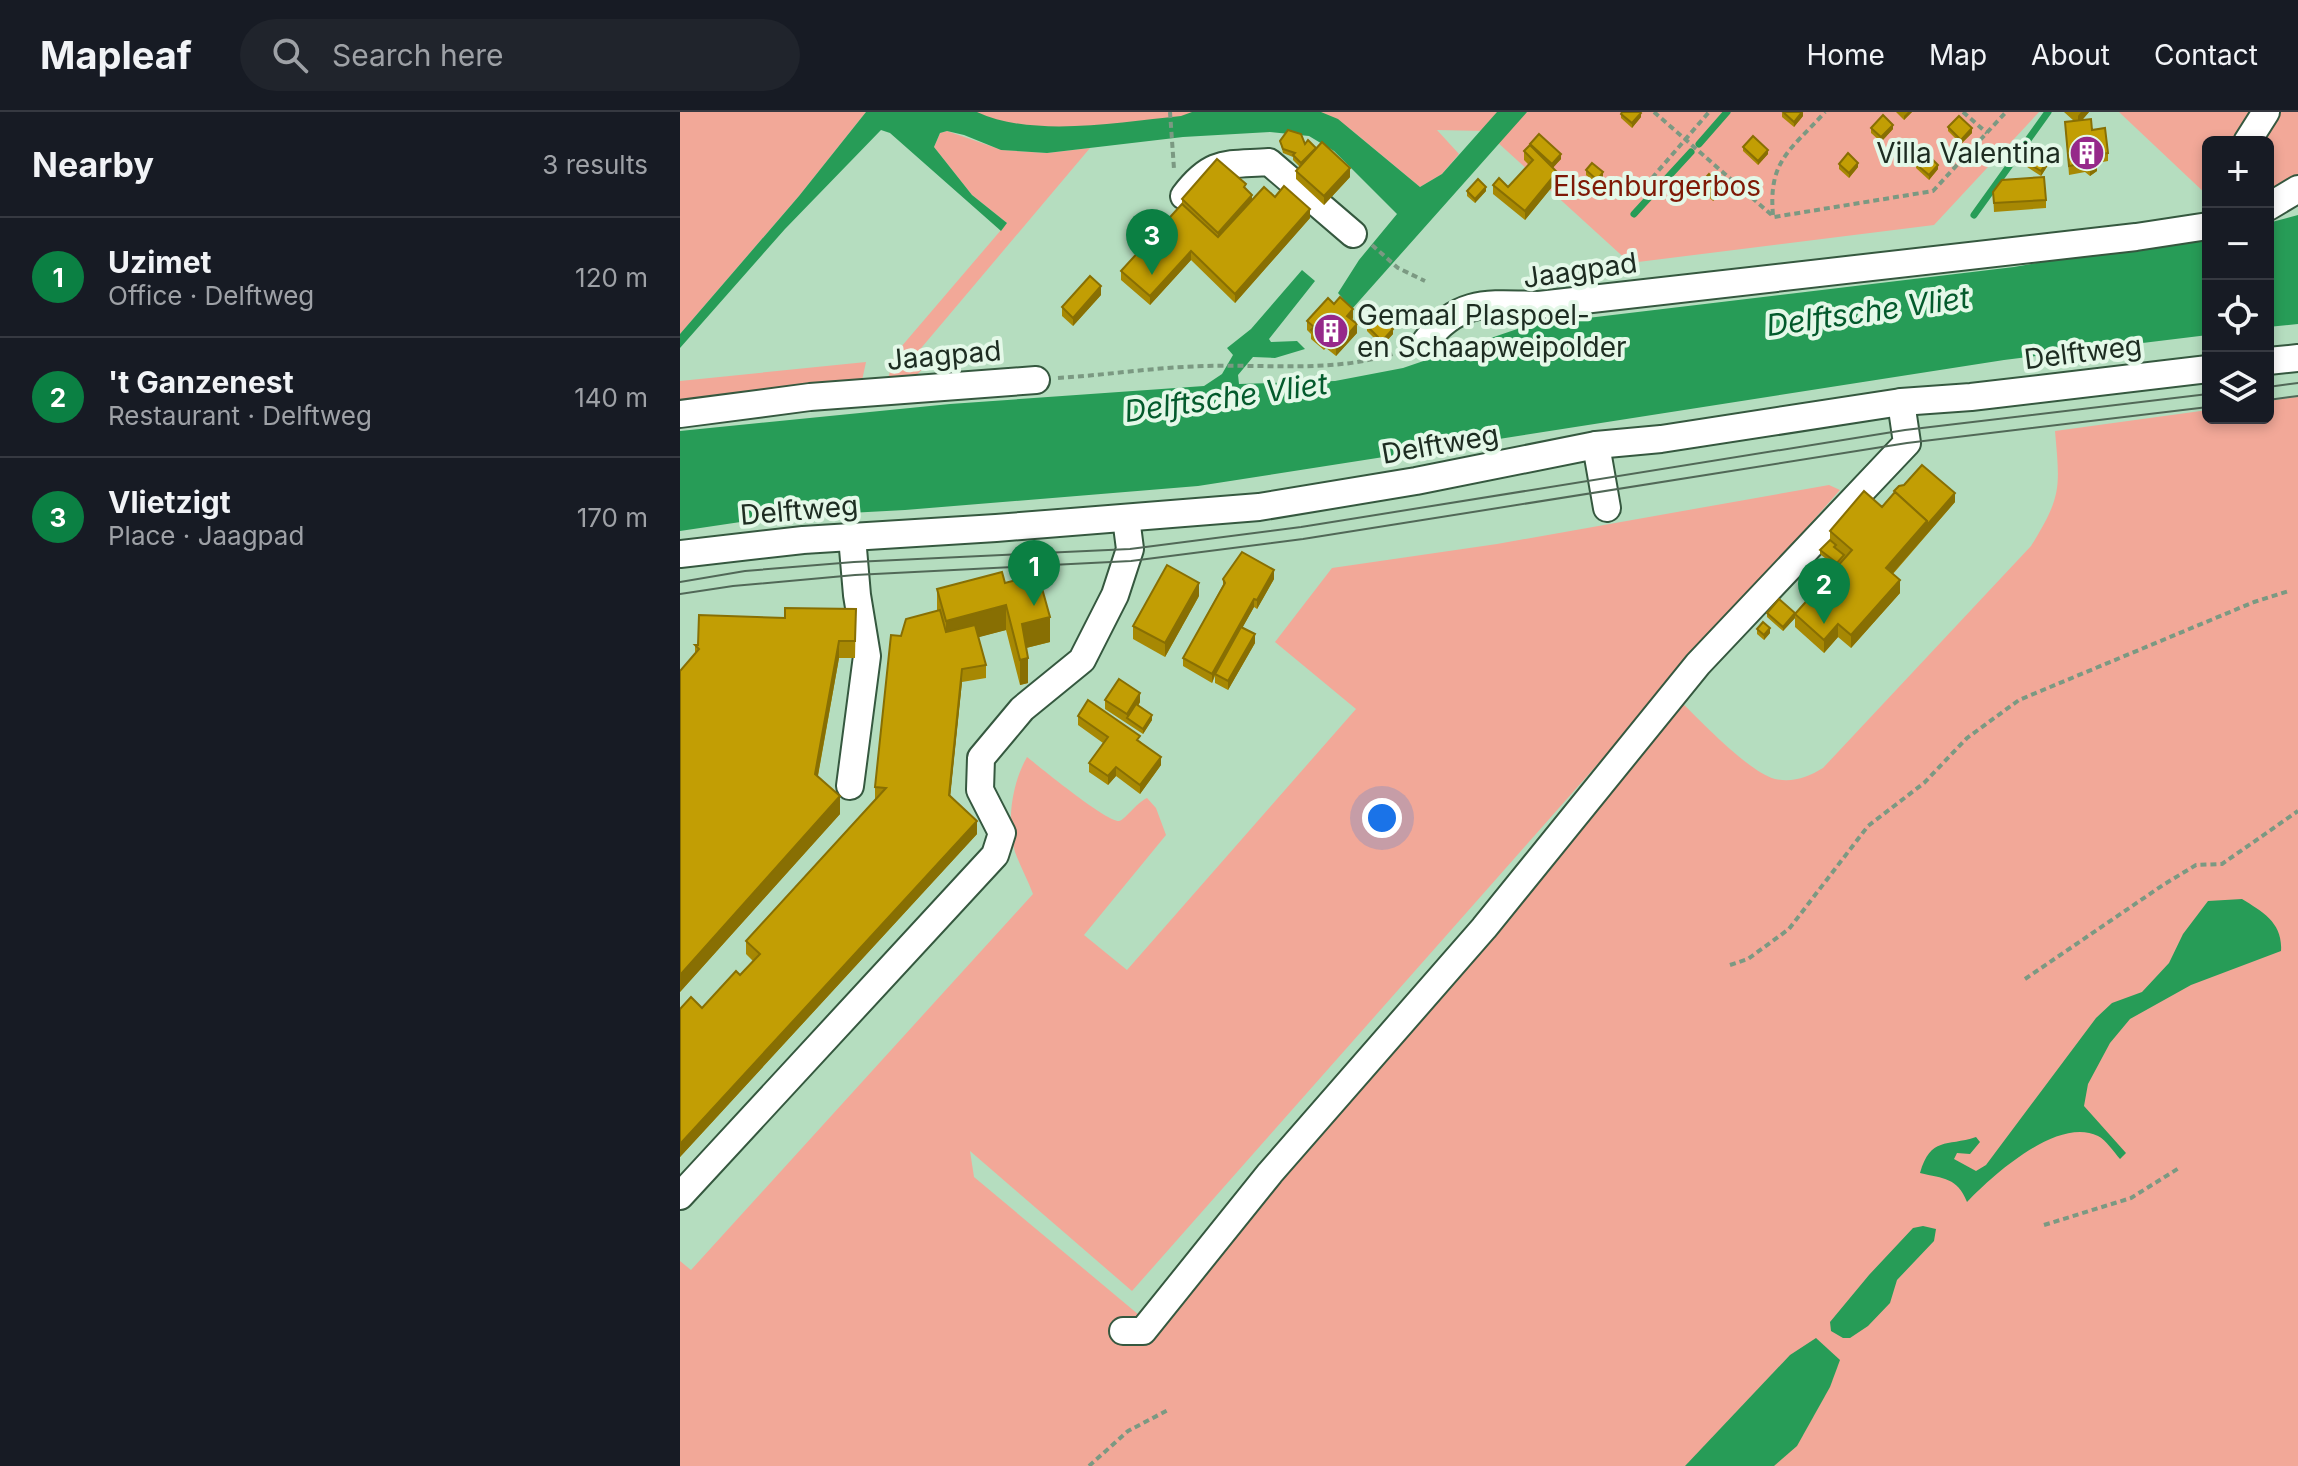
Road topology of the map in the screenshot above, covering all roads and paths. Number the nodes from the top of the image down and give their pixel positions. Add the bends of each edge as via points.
1 (1654, 112) edge
2 (1709, 112) edge
3 (1825, 112) edge
4 (1963, 112) edge
5 (2006, 112) edge
6 (2266, 112) edge
7 (1170, 113) edge
8 (1987, 133) junction
9 (2251, 136) edge
10 (1684, 139) junction
11 (1652, 178) dead end
12 (1179, 186) joint
13 (2298, 189) edge
14 (2274, 203) edge
15 (1774, 217) junction
16 (2202, 227) edge
17 (1359, 237) joint
18 (1425, 281) dead end
19 (1426, 341) joint
20 (2298, 358) edge
21 (2274, 360) edge
22 (2202, 370) edge
23 (1036, 380) joint
24 (1901, 402) junction
25 (680, 414) edge
26 (1596, 445) junction
27 (1607, 508) dead end
28 (1126, 518) junction
29 (852, 537) junction
30 (680, 554) edge
31 (2289, 591) dead end
32 (850, 786) dead end
33 (2298, 811) edge
34 (1730, 965) dead end
35 (2025, 979) dead end
36 (2179, 1168) dead end
37 (680, 1196) edge
38 (2044, 1225) dead end
39 (1123, 1331) dead end
40 (1168, 1410) dead end
41 (1089, 1466) edge

1 - 10 path
2 - 10 path
3 - 15 path via 1774,175
4 - 8 path
5 - 8 path
6 - 9 street
7 - 12 path
8 - 15 path via 1933,191
10 - 11 path
10 - 15 path
12 - 17 street via 1214,166 1269,162
13 - 14 street
16 - 19 street, Jaagpad via 1539,305 1489,304 1460,310
17 - 18 path via 1398,268
19 - 23 path, Jaagpad via 1385,357 1336,365 1204,366
20 - 21 street
22 - 24 street, Delftweg
23 - 25 street, Jaagpad via 810,397
24 - 26 street, Delftweg
24 - 39 street via 1907,443 1698,664 1484,928 1270,1173 1143,1331
26 - 27 street
26 - 28 street, Delftweg via 1259,507
28 - 29 street, Delftweg
28 - 37 street via 1130,549 1115,595 1082,660 1022,709 981,758 980,790 1002,833 995,855
29 - 30 street, Delftweg
29 - 32 street via 867,656
31 - 34 path via 2019,700 1967,738 1924,783 1868,826 1789,929 1748,959
33 - 35 path via 2222,864 2196,865 2163,885
36 - 38 path via 2131,1198
40 - 41 path via 1128,1431

